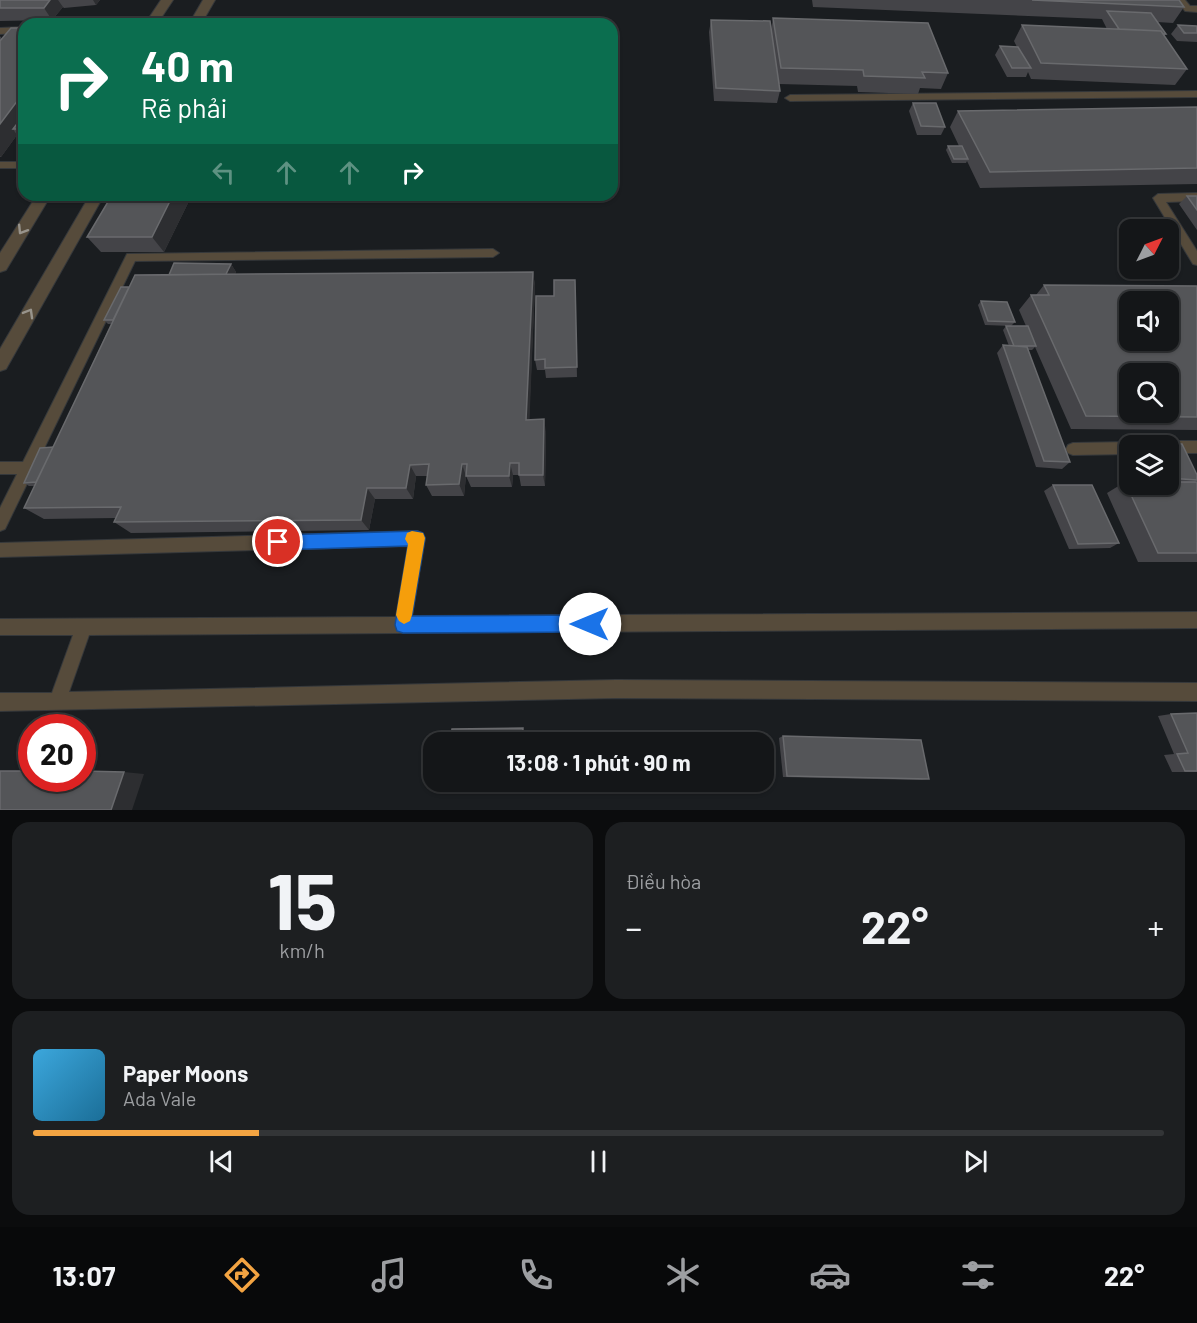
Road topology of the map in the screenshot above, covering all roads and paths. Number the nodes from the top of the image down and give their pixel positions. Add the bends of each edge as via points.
1 (167, 0) edge
2 (209, 0) edge
3 (1181, 0) edge
4 (1197, 9) edge
5 (156, 18) edge
6 (198, 18) edge
7 (0, 30) edge
8 (18, 30) edge
9 (1196, 95) edge
10 (790, 98) dead end
11 (0, 165) edge
12 (18, 165) edge
13 (1197, 197) edge
14 (40, 201) edge
15 (95, 201) edge
16 (493, 253) dead end
17 (1197, 261) edge
18 (0, 266) edge
19 (0, 364) edge
20 (1179, 447) edge
21 (1197, 447) edge
22 (1119, 448) edge
23 (1073, 449) dead end
24 (0, 468) edge
25 (28, 468) junction
26 (0, 524) edge
27 (0, 550) edge
28 (1197, 620) edge
29 (403, 625) junction
30 (84, 626) junction
31 (0, 627) edge
32 (1197, 692) edge
33 (58, 700) junction
34 (0, 702) edge

1 - 5 street
2 - 6 street
3 - 4 lane via 1188,9
7 - 8 lane
9 - 10 lane
11 - 12 lane
13 - 17 lane via 1158,198
14 -> 18 street
19 -> 15 street
16 - 25 lane via 131,257
20 - 21 lane
22 - 23 lane
24 - 25 lane
25 - 26 lane
27 - 29 lane via 417,538
28 - 29 lane
29 - 30 lane
30 - 31 lane
30 - 33 lane
32 - 33 lane via 616,689
33 - 34 lane

